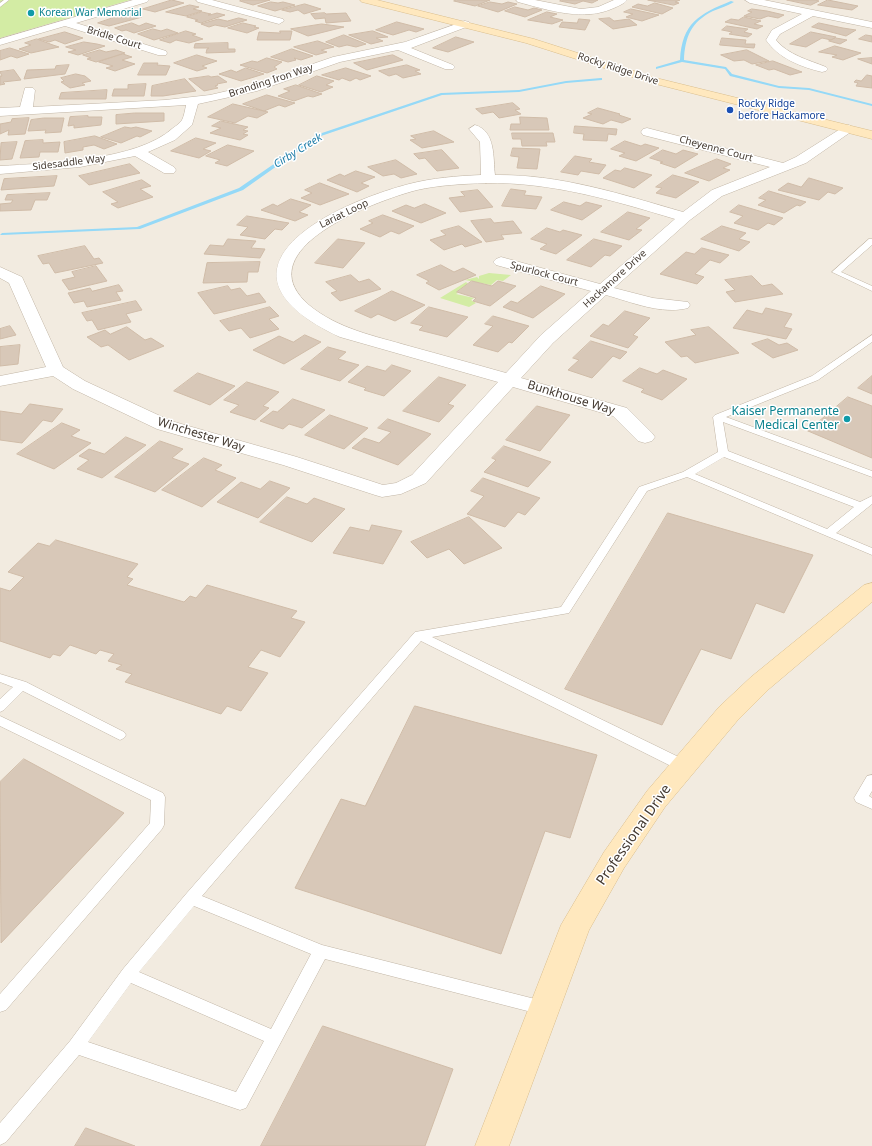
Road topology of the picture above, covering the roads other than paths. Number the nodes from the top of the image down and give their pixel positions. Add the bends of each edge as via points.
1 (7, 0) edge
2 (144, 0) edge
3 (202, 0) edge
4 (365, 0) edge
5 (522, 0) edge
6 (622, 0) edge
7 (750, 0) edge
8 (0, 6) edge
9 (811, 13) junction
10 (279, 21) dead end
11 (65, 23) junction
12 (464, 24) junction
13 (872, 25) edge
14 (0, 42) edge
15 (400, 47) junction
16 (162, 53) dead end
17 (448, 67) dead end
18 (822, 69) dead end
19 (29, 90) dead end
20 (193, 102) junction
21 (26, 110) junction
22 (0, 112) edge
23 (475, 129) dead end
24 (848, 129) junction
25 (647, 132) dead end
26 (872, 135) edge
27 (137, 152) junction
28 (784, 167) junction
29 (0, 170) edge
30 (169, 170) dead end
31 (488, 178) junction
32 (685, 217) junction
33 (872, 240) edge
34 (501, 262) dead end
35 (0, 272) edge
36 (872, 289) edge
37 (603, 290) junction
38 (682, 305) dead end
39 (872, 338) edge
40 (56, 370) junction
41 (512, 380) junction
42 (0, 381) edge
43 (718, 417) junction
44 (645, 437) dead end
45 (723, 453) junction
46 (688, 474) junction
47 (872, 474) edge
48 (419, 479) joint
49 (872, 499) edge
50 (861, 506) junction
51 (828, 534) junction
52 (872, 552) edge
53 (872, 590) edge
54 (419, 635) junction
55 (0, 678) edge
56 (22, 685) junction
57 (0, 707) edge
58 (0, 721) edge
59 (120, 735) dead end
60 (684, 766) junction
61 (872, 780) edge
62 (872, 804) edge
63 (191, 898) junction
64 (321, 951) junction
65 (128, 974) junction
66 (0, 1004) edge
67 (543, 1008) junction
68 (274, 1038) junction
69 (76, 1046) junction
70 (0, 1136) edge
71 (492, 1146) edge

1 - 8 lane
2 - 11 street
3 - 10 street
4 - 12 main road, Rocky Ridge Drive
5 - 6 street via 588,11 599,10
7 - 9 street
9 - 13 street
9 - 18 street via 776,32 771,40 786,54
11 - 14 street
11 - 16 street, Bridle Court
12 - 15 street, Branding Iron Way
12 - 24 main road, Rocky Ridge Drive via 549,46 652,80
15 - 17 street
15 - 20 street, Branding Iron Way via 337,59 244,91
19 - 21 street
20 - 21 street, Branding Iron Way
20 - 27 street, Sidesaddle Way via 192,114 182,128
21 - 22 street, Branding Iron Way
23 - 31 street via 486,141
24 - 26 main road, Rocky Ridge Drive
24 - 28 street, Hackamore Drive via 821,148
25 - 28 street, Cheyenne Court
27 - 29 street, Sidesaddle Way via 86,163
27 - 30 street
28 - 32 street, Hackamore Drive via 717,193
31 - 32 street, Lariat Loop via 570,187
31 - 41 street, Lariat Loop via 426,184 374,200 319,226 299,244 285,262 286,281 294,299 318,320 346,333
32 - 37 street, Hackamore Drive
33 - 36 lane via 836,272
34 - 37 street, Spurlock Court
35 - 40 street via 16,280
37 - 38 street, Spurlock Court via 652,303
37 - 41 street, Hackamore Drive via 547,339
39 - 43 lane via 815,378
40 - 42 street
40 - 48 street, Winchester Way via 79,384 164,425 382,490 401,488
41 - 44 street, Bunkhouse Way via 620,412
41 - 48 street, Hackamore Drive
43 - 45 lane
43 - 47 lane
45 - 46 lane
45 - 50 lane
46 - 51 lane
46 - 54 lane via 643,489 565,610
49 - 50 lane
50 - 51 lane
51 - 52 lane
53 - 60 main road, Professional Drive via 755,688 728,714
54 - 60 lane
54 - 63 lane
55 - 56 lane
56 - 57 lane
56 - 59 lane
58 - 66 lane via 158,796 156,825
60 - 67 main road, Professional Drive via 656,799 606,873 576,925
61 - 62 lane via 861,798
63 - 64 lane
63 - 65 lane
64 - 67 lane
64 - 68 lane
65 - 68 lane
65 - 69 lane
67 - 71 main road, Professional Drive
68 - 69 lane via 240,1102
69 - 70 lane

